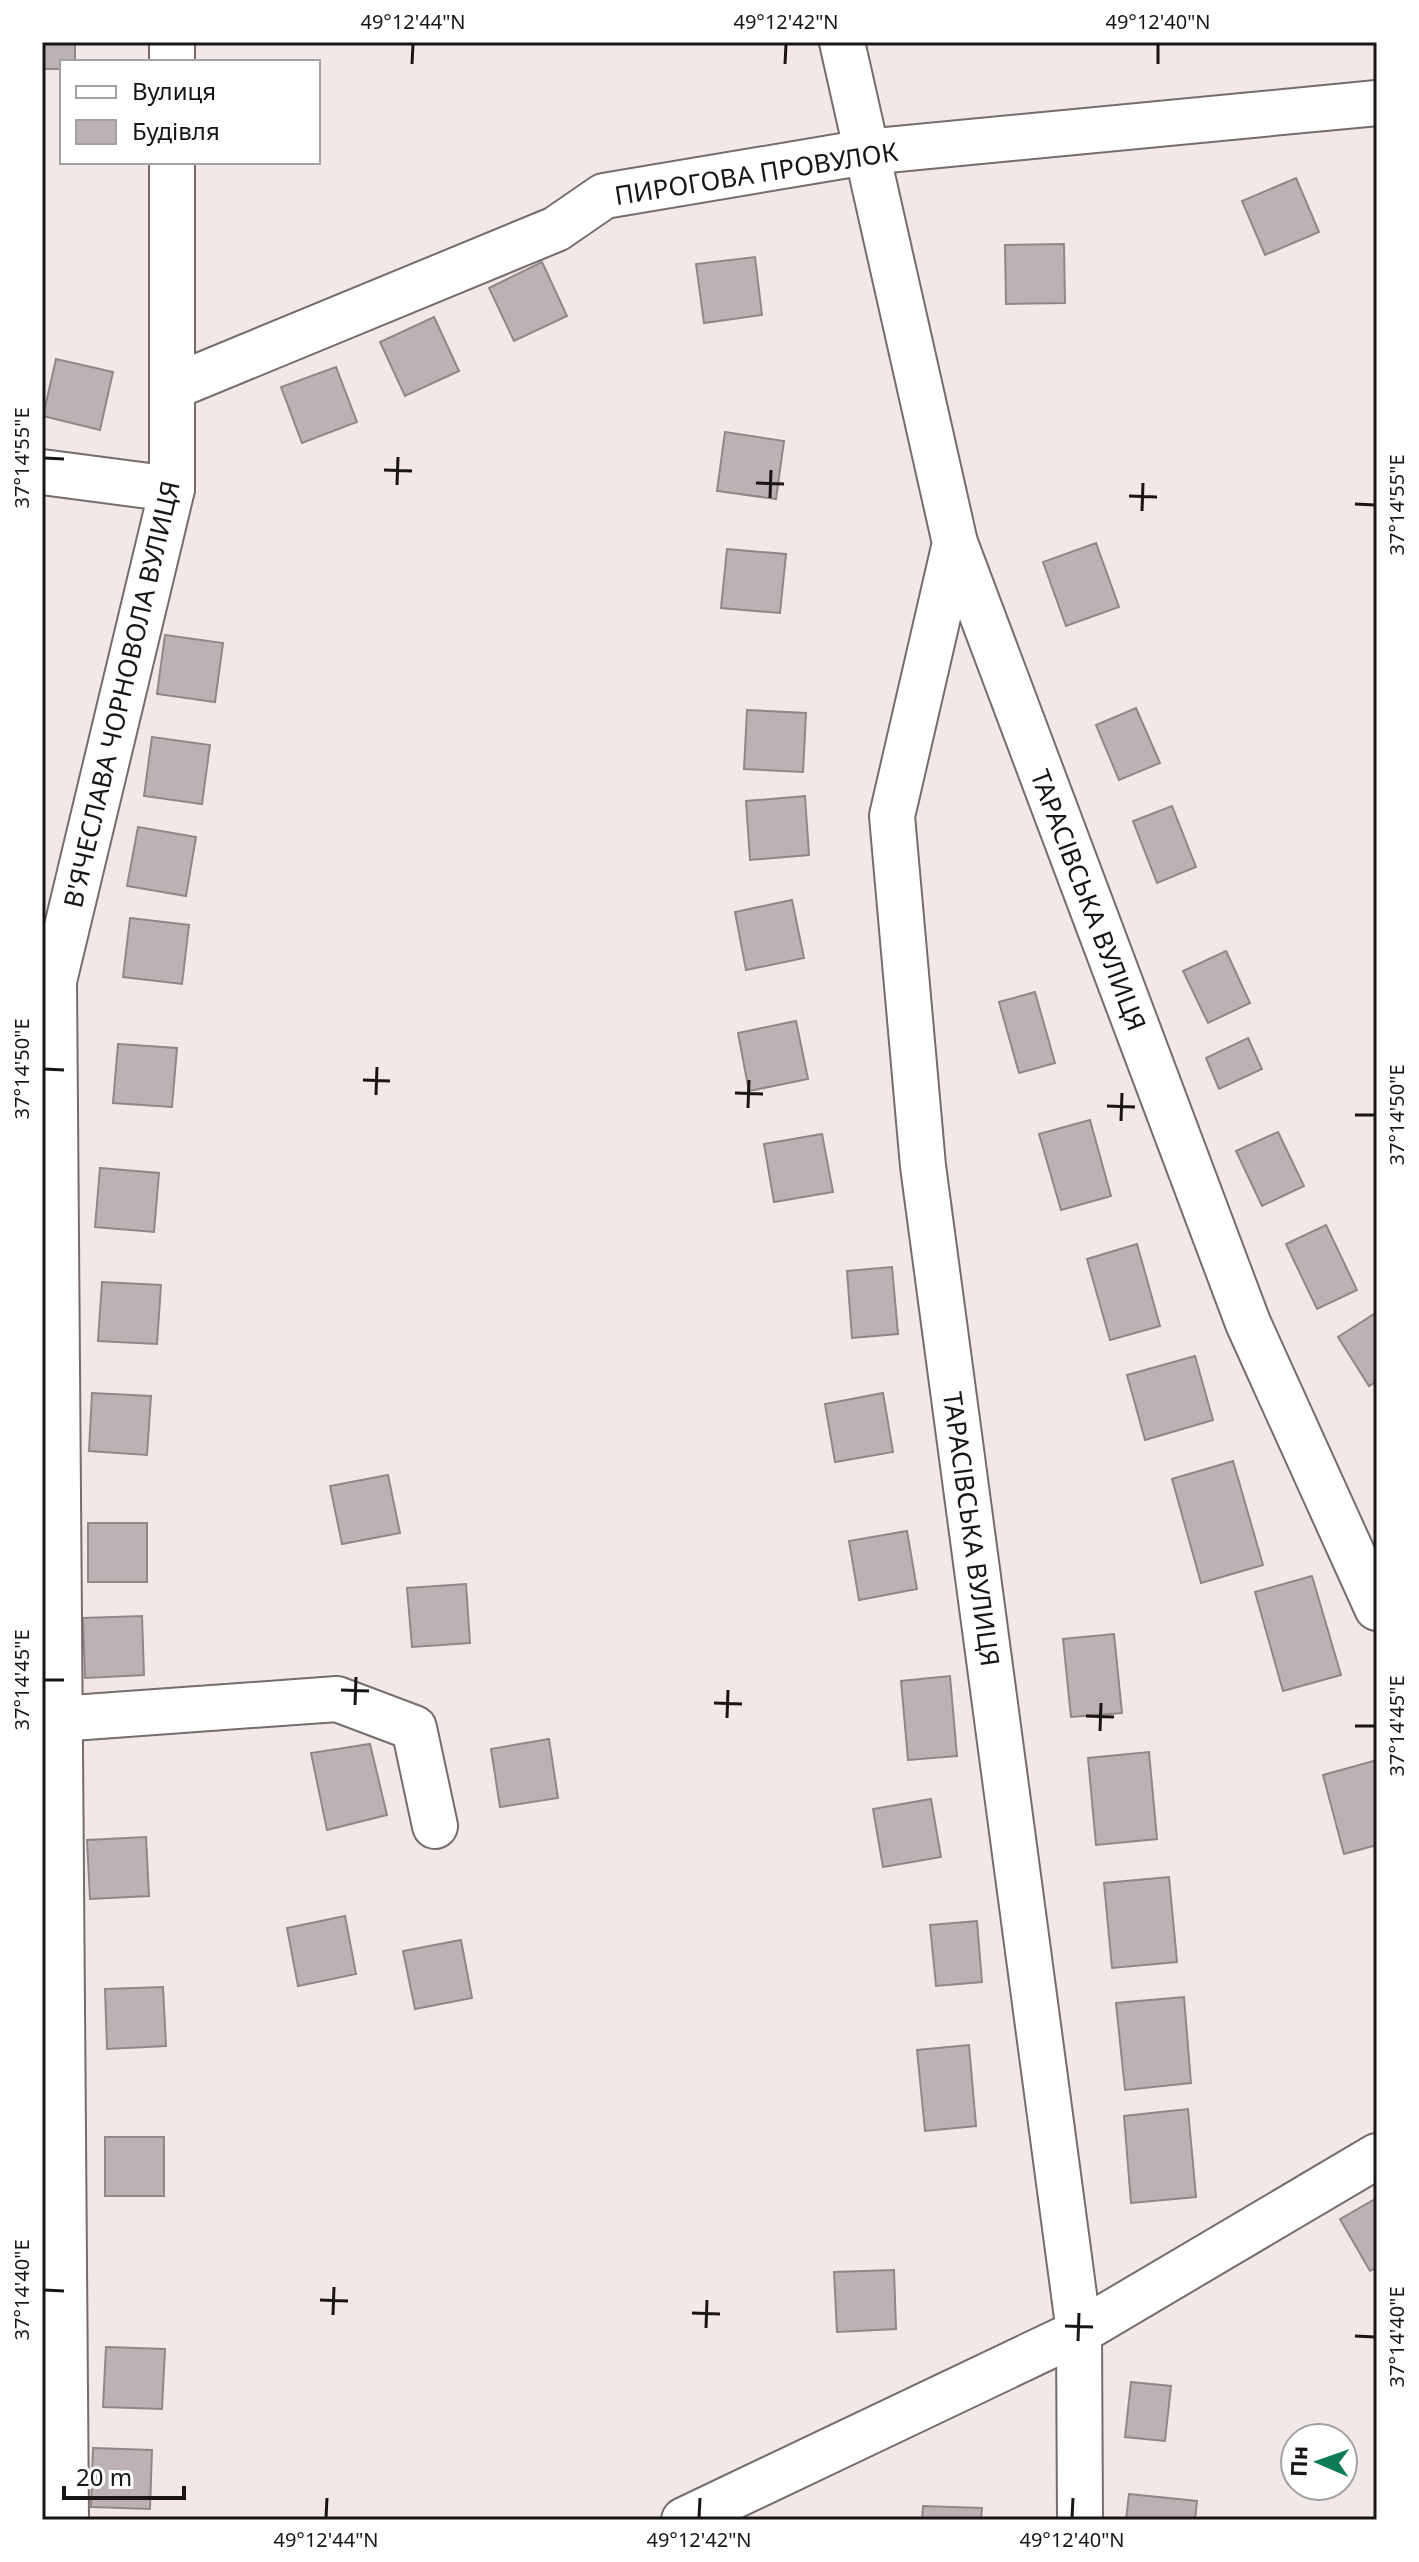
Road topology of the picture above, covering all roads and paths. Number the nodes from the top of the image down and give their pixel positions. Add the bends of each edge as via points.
1 (842, 42) edge
2 (1377, 103) edge
3 (866, 152) junction
4 (172, 164) edge
5 (173, 387) junction
6 (42, 472) edge
7 (172, 489) junction
8 (955, 543) junction
9 (49, 1511) edge
10 (1377, 1608) edge
11 (58, 1719) junction
12 (435, 1826) dead end
13 (1377, 2156) edge
14 (1079, 2332) junction
15 (66, 2520) edge
16 (684, 2520) edge
17 (1080, 2520) edge

1 - 3 street, ТАРАСІВСЬКА ВУЛИЦЯ
2 - 3 street, ПИРОГОВА ПРОВУЛОК
3 - 5 street, ПИРОГОВА ПРОВУЛОК via 604,196 556,229
3 - 8 street, ТАРАСІВСЬКА ВУЛИЦЯ
4 - 5 street, В'ЯЧЕСЛАВА ЧОРНОВОЛА ВУЛИЦЯ
5 - 7 street, В'ЯЧЕСЛАВА ЧОРНОВОЛА ВУЛИЦЯ
6 - 7 street
7 - 9 street, В'ЯЧЕСЛАВА ЧОРНОВОЛА ВУЛИЦЯ via 54,981
8 - 10 street, ТАРАСІВСЬКА ВУЛИЦЯ via 1248,1323
8 - 14 street, ТАРАСІВСЬКА ВУЛИЦЯ via 892,816 923,1166
9 - 11 street, В'ЯЧЕСЛАВА ЧОРНОВОЛА ВУЛИЦЯ
11 - 12 street via 337,1699 414,1728
11 - 15 street, В'ЯЧЕСЛАВА ЧОРНОВОЛА ВУЛИЦЯ
13 - 14 street
14 - 16 street
14 - 17 street, ТАРАСІВСЬКА ВУЛИЦЯ

